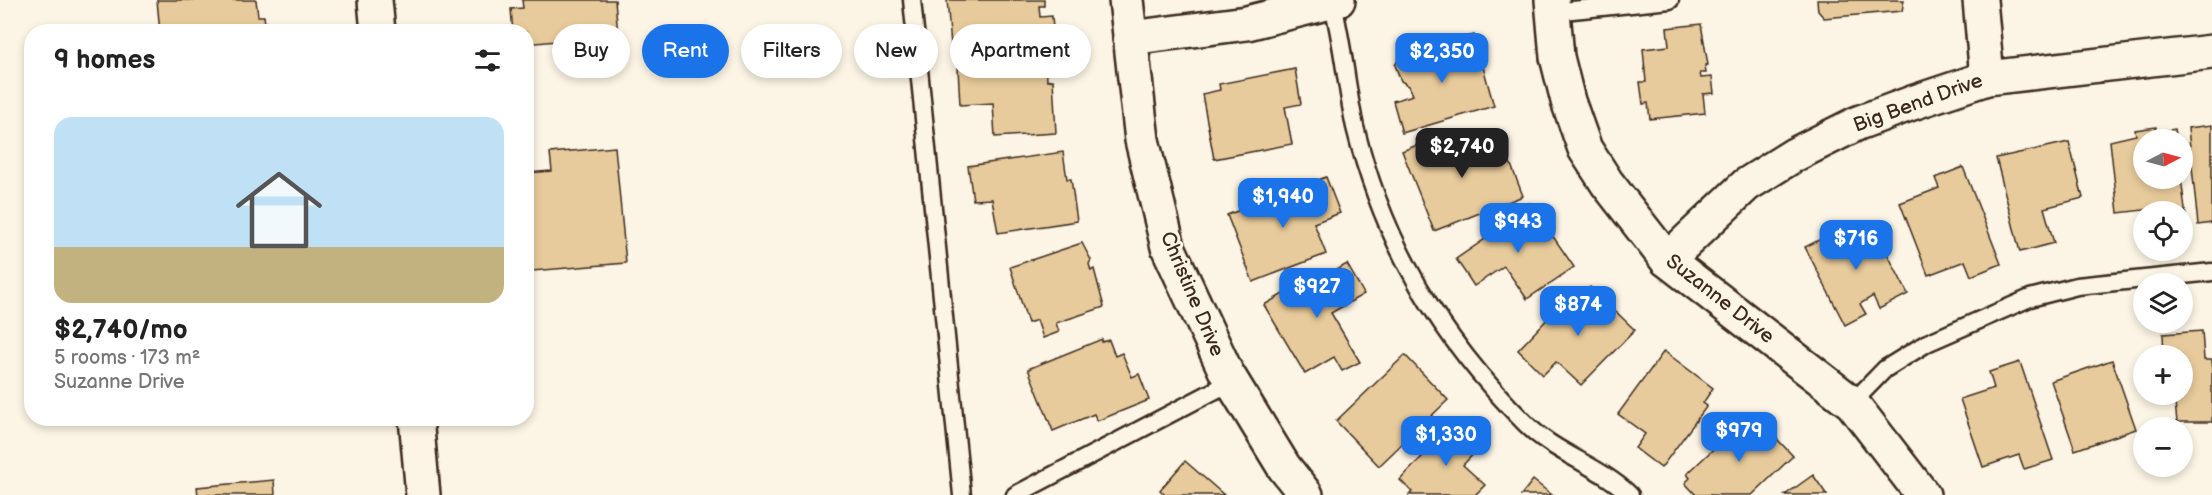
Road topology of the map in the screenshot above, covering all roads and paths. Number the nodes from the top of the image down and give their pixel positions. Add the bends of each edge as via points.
1 (375, 0) edge
2 (912, 0) edge
3 (1126, 0) edge
4 (1670, 0) edge
5 (1980, 0) edge
6 (1335, 1) edge
7 (1552, 6) edge
8 (377, 24) edge
9 (1130, 38) junction
10 (2212, 52) edge
11 (1987, 78) junction
12 (1667, 260) junction
13 (2212, 272) edge
14 (1231, 382) junction
15 (1852, 403) junction
16 (417, 426) edge
17 (423, 495) edge
18 (962, 495) edge
19 (1015, 495) edge
20 (1306, 495) edge
21 (1630, 495) edge
22 (1923, 495) edge

1 - 8 street
2 - 18 lane
3 - 9 street, Christine Drive
4 - 7 lane
5 - 11 street
6 - 9 street via 1247,23
6 - 21 lane via 1355,126 1381,213 1411,278 1459,352 1527,426
7 - 12 street, Suzanne Drive via 1557,57 1585,149
9 - 14 street, Christine Drive via 1142,140 1168,247
10 - 11 street, Big Bend Drive
11 - 12 street, Big Bend Drive via 1858,123 1794,155 1746,185
12 - 15 street, Suzanne Drive
13 - 15 lane via 2077,286 2030,298 1927,343 1885,369
14 - 19 lane
14 - 20 street, Christine Drive
15 - 22 street, Suzanne Drive
16 - 17 street

